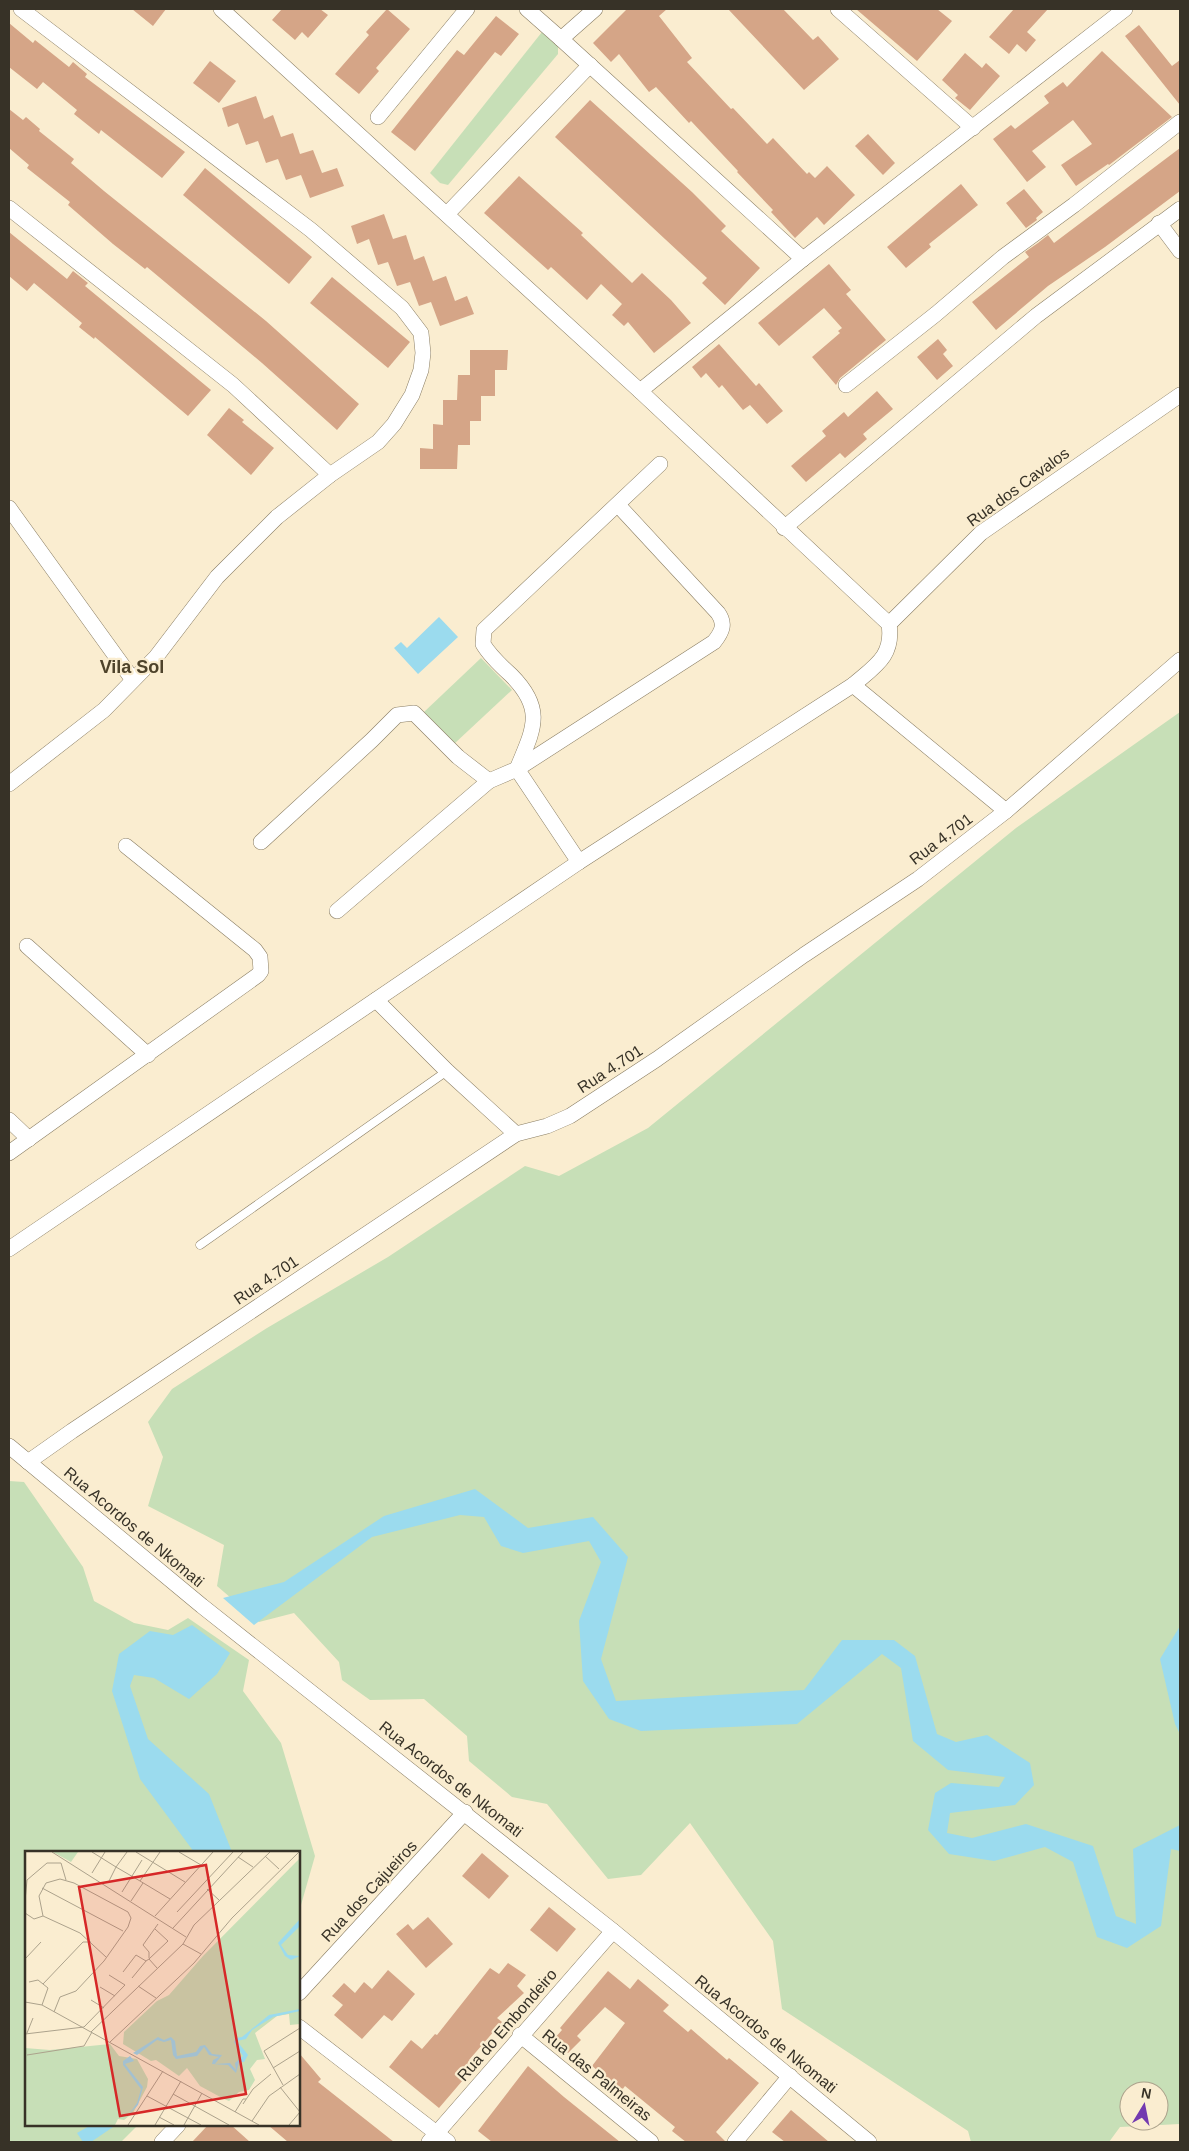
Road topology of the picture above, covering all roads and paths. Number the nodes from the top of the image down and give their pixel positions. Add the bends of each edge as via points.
1 (22, 9) edge
2 (221, 9) edge
3 (467, 9) edge
4 (527, 9) edge
5 (595, 9) edge
6 (838, 9) edge
7 (1126, 9) edge
8 (561, 39) junction
9 (590, 65) junction
10 (378, 118) dead end
11 (1180, 122) edge
12 (973, 128) junction
13 (9, 208) edge
14 (1180, 209) edge
15 (448, 213) junction
16 (1159, 223) junction
17 (1180, 251) edge
18 (803, 259) junction
19 (846, 385) dead end
20 (640, 390) junction
21 (1180, 394) edge
22 (660, 464) dead end
23 (330, 475) junction
24 (618, 505) junction
25 (9, 508) edge
26 (13, 519) edge
27 (784, 528) junction
28 (888, 624) junction
29 (1180, 660) edge
30 (133, 680) junction
31 (853, 685) junction
32 (517, 769) junction
33 (489, 781) junction
34 (9, 784) edge
35 (1006, 811) junction
36 (261, 842) dead end
37 (126, 846) dead end
38 (579, 862) junction
39 (338, 911) dead end
40 (27, 946) dead end
41 (376, 1000) junction
42 (148, 1055) junction
43 (447, 1071) junction
44 (9, 1120) edge
45 (516, 1134) junction
46 (29, 1139) junction
47 (9, 1153) edge
48 (200, 1245) dead end
49 (9, 1249) edge
50 (9, 1446) edge
51 (28, 1462) junction
52 (465, 1812) junction
53 (613, 1931) junction
54 (300, 1992) edge
55 (300, 2028) edge
56 (520, 2035) junction
57 (790, 2076) junction
58 (177, 2126) edge
59 (438, 2139) edge
60 (162, 2142) edge
61 (651, 2142) edge
62 (735, 2142) edge
63 (869, 2142) edge

1 - 23 street via 311,230 415,322 421,333 423,353 412,395 378,442
2 - 15 street
3 - 10 street
4 - 8 street
5 - 8 street
6 - 12 street
7 - 12 street
8 - 9 street
9 - 15 street
9 - 18 street
11 - 19 street via 1074,206 1003,257
12 - 18 street
13 - 23 street via 232,385
14 - 16 street
15 - 20 street
16 - 17 street
16 - 27 street via 1036,316
18 - 20 street
20 - 27 street
21 - 28 street, Rua dos Cavalos via 981,533
22 - 24 street
23 - 30 street via 277,517 239,554 217,577 156,657
24 - 32 street via 484,630 483,644 522,686 533,706 534,722
24 - 32 street via 718,612 722,621 721,633 714,642 677,668
25 - 26 street
26 - 30 street
27 - 28 street
28 - 31 street via 891,636 883,660
29 - 35 street, Rua 4.701
30 - 34 street via 104,710
31 - 35 street
31 - 38 street
32 - 33 street
32 - 38 street
33 - 36 street via 458,757 414,713 402,713
33 - 39 street
35 - 45 street, Rua 4.701 via 918,879 657,1059 570,1116
37 - 42 street via 254,950 262,964 258,976
38 - 41 street
40 - 42 street
41 - 43 street
41 - 49 street
42 - 46 street
43 - 45 street
43 - 48 lane
44 - 46 street
45 - 51 street, Rua 4.701
46 - 47 street
50 - 51 street, Rua Acordos de Nkomati
51 - 52 street, Rua Acordos de Nkomati via 248,1643
52 - 53 street, Rua Acordos de Nkomati
52 - 54 street, Rua dos Cajueiros
53 - 56 street, Rua do Embondeiro
53 - 57 street, Rua Acordos de Nkomati
55 - 59 street
56 - 59 street, Rua do Embondeiro
56 - 61 street, Rua das Palmeiras
57 - 62 street
57 - 63 street, Rua Acordos de Nkomati
58 - 60 street

